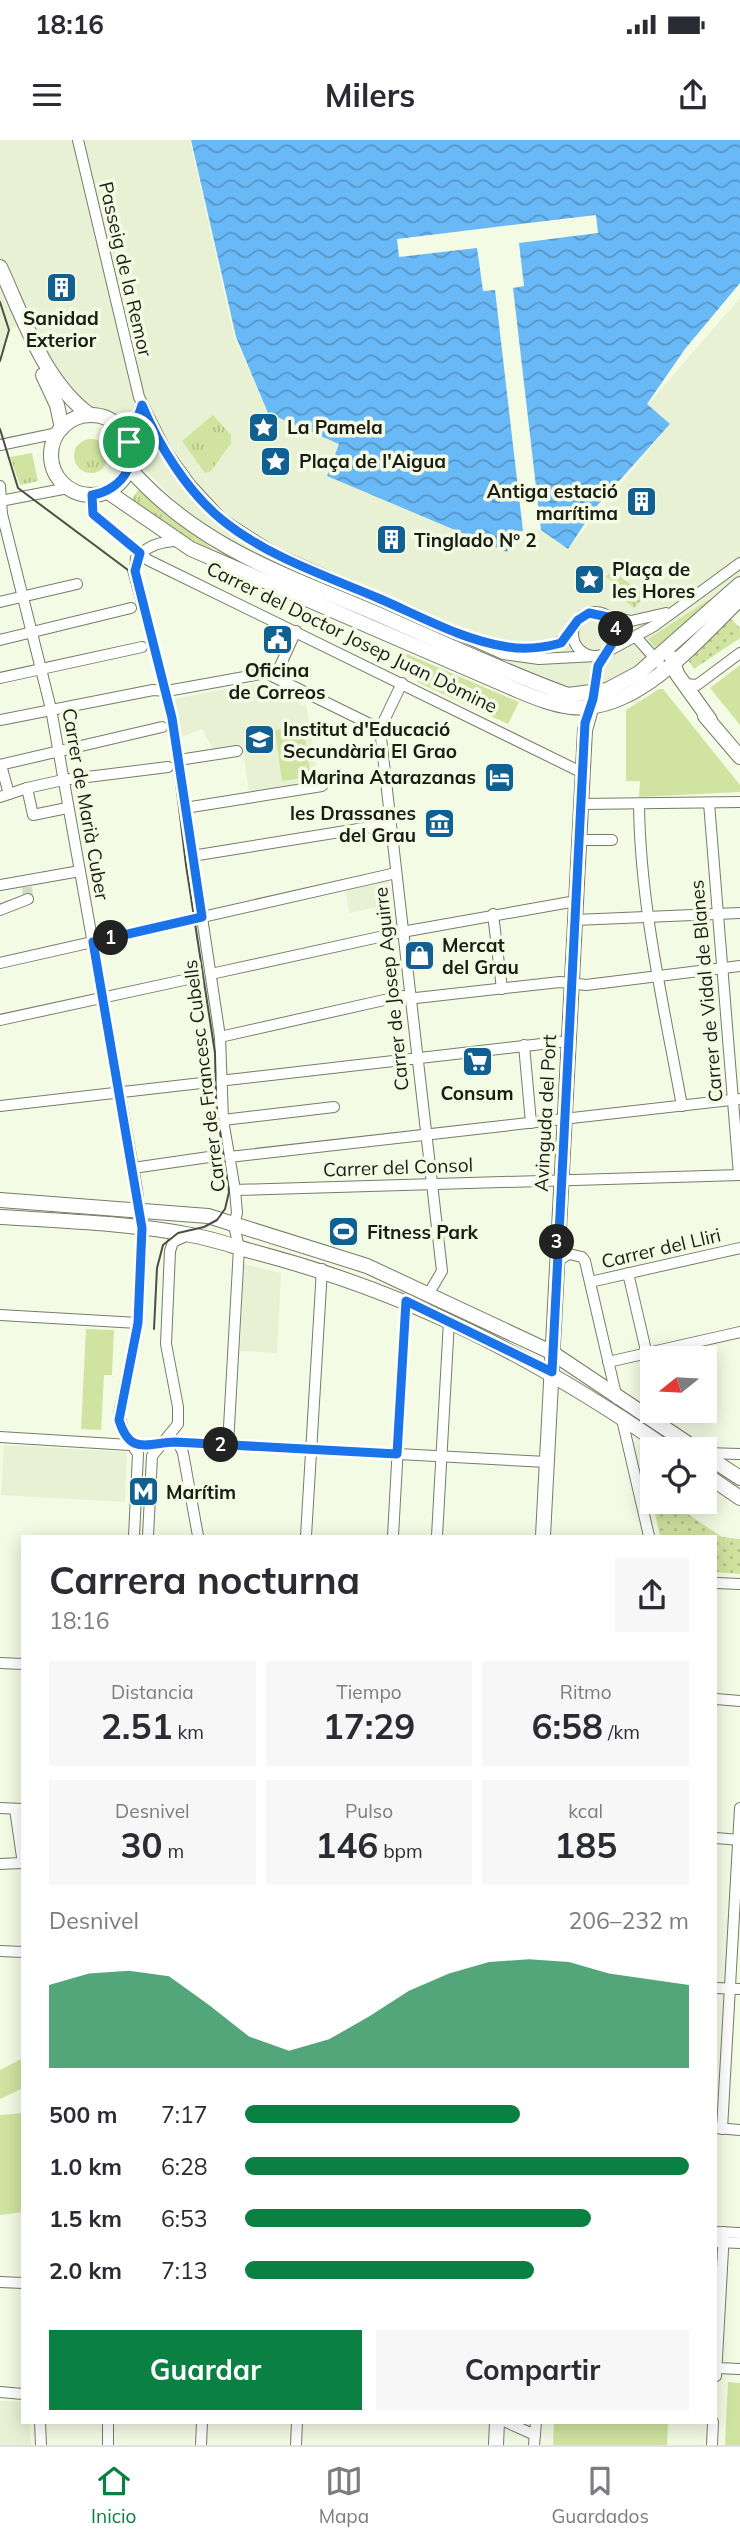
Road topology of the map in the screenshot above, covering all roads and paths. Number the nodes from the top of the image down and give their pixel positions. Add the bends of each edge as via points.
1 (78, 140) edge
2 (0, 267) edge
3 (0, 286) edge
4 (142, 405) junction
5 (90, 415) junction
6 (121, 429) junction
7 (60, 430) junction
8 (0, 445) edge
9 (129, 468) junction
10 (0, 486) edge
11 (68, 488) junction
12 (108, 492) junction
13 (92, 495) junction
14 (1, 501) edge
15 (178, 541) junction
16 (140, 553) junction
17 (12, 555) junction
18 (0, 558) edge
19 (740, 563) edge
20 (77, 584) dead end
21 (740, 584) edge
22 (23, 597) junction
23 (739, 601) edge
24 (0, 602) edge
25 (684, 604) junction
26 (131, 608) dead end
27 (608, 617) junction
28 (575, 626) junction
29 (442, 627) junction
30 (296, 631) junction
31 (34, 633) junction
32 (635, 637) junction
33 (0, 640) edge
34 (142, 648) dead end
35 (604, 653) junction
36 (740, 653) edge
37 (665, 665) junction
38 (43, 668) junction
39 (275, 677) junction
40 (0, 678) edge
41 (402, 683) junction
42 (685, 684) junction
43 (167, 691) junction
44 (589, 706) junction
45 (51, 709) junction
46 (0, 719) edge
47 (710, 720) junction
48 (162, 727) dead end
49 (380, 729) junction
50 (59, 750) junction
51 (237, 751) dead end
52 (740, 757) edge
53 (178, 760) junction
54 (1, 765) edge
55 (168, 767) dead end
56 (583, 773) junction
57 (63, 780) junction
58 (322, 786) dead end
59 (27, 788) junction
60 (4, 795) edge
61 (740, 802) edge
62 (709, 803) junction
63 (582, 804) junction
64 (639, 804) junction
65 (67, 808) junction
66 (185, 808) junction
67 (389, 824) junction
68 (579, 840) junction
69 (611, 840) dead end
70 (192, 856) junction
71 (80, 872) junction
72 (396, 873) junction
73 (0, 885) edge
74 (28, 899) dead end
75 (576, 901) junction
76 (0, 910) edge
77 (740, 913) edge
78 (492, 914) junction
79 (717, 914) junction
80 (649, 916) junction
81 (202, 917) junction
82 (575, 920) junction
83 (402, 932) junction
84 (93, 942) junction
85 (0, 963) edge
86 (740, 966) edge
87 (723, 968) junction
88 (211, 974) junction
89 (660, 976) junction
90 (184, 979) dead end
91 (572, 983) junction
92 (502, 989) junction
93 (410, 997) junction
94 (102, 998) junction
95 (0, 1020) edge
96 (220, 1037) junction
97 (568, 1041) junction
98 (524, 1045) junction
99 (416, 1059) junction
100 (220, 1082) junction
101 (119, 1093) junction
102 (737, 1100) edge
103 (0, 1106) edge
104 (682, 1106) junction
105 (334, 1107) dead end
106 (564, 1119) junction
107 (223, 1120) junction
108 (531, 1123) junction
109 (425, 1135) junction
110 (216, 1156) dead end
111 (229, 1157) junction
112 (133, 1168) junction
113 (739, 1175) edge
114 (562, 1179) junction
115 (432, 1183) junction
116 (235, 1190) junction
117 (0, 1200) edge
118 (138, 1209) junction
119 (0, 1217) edge
120 (234, 1225) junction
121 (142, 1228) junction
122 (190, 1235) junction
123 (239, 1248) junction
124 (740, 1248) edge
125 (556, 1262) junction
126 (322, 1269) junction
127 (628, 1273) junction
128 (590, 1282) junction
129 (429, 1293) junction
130 (406, 1301) junction
131 (0, 1315) edge
132 (449, 1321) junction
133 (138, 1323) junction
134 (740, 1332) edge
135 (644, 1346) edge
136 (677, 1346) edge
137 (551, 1352) junction
138 (640, 1354) edge
139 (608, 1362) junction
140 (552, 1372) junction
141 (616, 1394) junction
142 (621, 1417) junction
143 (662, 1423) edge
144 (663, 1427) junction
145 (0, 1437) edge
146 (650, 1437) edge
147 (678, 1437) edge
148 (133, 1444) junction
149 (160, 1444) junction
150 (179, 1444) junction
151 (228, 1445) junction
152 (312, 1449) junction
153 (397, 1454) junction
154 (717, 1454) edge
155 (740, 1454) edge
156 (441, 1456) junction
157 (547, 1462) junction
158 (717, 1462) edge
159 (740, 1478) edge
160 (717, 1482) edge
161 (740, 1498) edge
162 (134, 1535) edge
163 (148, 1535) edge
164 (198, 1535) edge
165 (306, 1535) edge
166 (393, 1535) edge
167 (438, 1535) edge
168 (543, 1535) edge
169 (649, 1535) edge
170 (717, 1583) edge
171 (740, 1584) edge
172 (0, 1663) edge
173 (21, 1664) edge
174 (717, 1699) edge
175 (740, 1701) edge
176 (0, 1808) edge
177 (740, 1808) edge
178 (19, 1809) edge
179 (21, 1836) edge
180 (717, 1838) edge
181 (739, 1840) edge
182 (21, 1863) edge
183 (0, 1864) edge
184 (0, 1951) edge
185 (21, 1952) edge
186 (717, 1988) edge
187 (735, 1989) edge
188 (721, 2048) edge
189 (719, 2128) edge
190 (740, 2130) edge
191 (740, 2233) edge
192 (720, 2237) edge
193 (740, 2243) edge
194 (0, 2282) edge
195 (21, 2283) edge
196 (717, 2335) edge
197 (717, 2368) edge
198 (740, 2370) edge
199 (0, 2392) edge
200 (21, 2394) edge
201 (40, 2424) edge
202 (108, 2424) edge
203 (202, 2424) edge
204 (297, 2424) edge
205 (497, 2424) edge
206 (509, 2424) edge
207 (713, 2424) edge
208 (535, 2440) edge
209 (41, 2445) edge
210 (108, 2445) edge
211 (201, 2445) edge
212 (296, 2445) edge
213 (496, 2445) edge
214 (712, 2445) edge

1 - 4 street, Passeig de la Remor
2 - 5 main road via 50,370 66,395
3 - 7 main road via 54,397
4 - 6 street via 139,414
4 - 29 street, Passeig de la Remor via 170,457 212,511 247,537
5 - 6 main road via 110,420
5 - 7 main road via 72,420
6 - 9 main road via 131,452
7 - 8 street
7 - 11 main road via 51,451 52,464
9 - 12 main road
9 - 44 main road, Carrer del Doctor Josep Juan Dòmine via 197,529 254,563
10 - 14 street, Carrer de Marià Cuber
11 - 13 main road
11 - 14 street
12 - 13 main road
12 - 15 main road, Carrer del Doctor Josep Juan Dòmine
13 - 16 street, Carrer del Doctor Josep Juan Dòmine via 93,514
14 - 17 street, Carrer de Marià Cuber
15 - 16 street via 163,542
15 - 44 main road, Carrer del Doctor Josep Juan Dòmine via 519,691 550,703
16 - 30 street, Carrer del Doctor Josep Juan Dòmine
16 - 43 street, Carrer de Francesc Cubells via 135,571
17 - 18 street
17 - 22 street, Carrer de Marià Cuber
19 - 25 street
20 - 22 street
21 - 37 main road via 685,631
22 - 24 street
22 - 31 street, Carrer de Marià Cuber
23 - 37 main road
25 - 27 street via 631,621
25 - 32 street
26 - 31 street
27 - 28 street via 589,613
27 - 35 street via 617,636
28 - 29 street via 561,643 523,649 483,642
28 - 35 street via 577,647 582,652
29 - 35 street via 519,659
30 - 39 street
30 - 41 street, Carrer del Doctor Josep Juan Dòmine
31 - 33 street
31 - 38 street, Carrer de Marià Cuber
32 - 35 street
32 - 37 street
34 - 38 street
35 - 44 street
36 - 42 street via 697,685
37 - 42 main road
37 - 44 main road via 621,684
37 - 47 main road
38 - 40 street
38 - 45 street, Carrer de Marià Cuber
39 - 43 street via 266,673
39 - 49 street
41 - 49 street
41 - 56 street, Carrer del Doctor Josep Juan Dòmine
42 - 47 main road
43 - 45 street
43 - 53 street, Carrer de Francesc Cubells
44 - 56 main road, Avinguda del Port
45 - 46 street
45 - 50 street, Carrer de Marià Cuber
47 - 52 main road
48 - 50 street
49 - 67 street, Carrer de Josep Aguirre
50 - 54 street
50 - 57 street, Carrer de Marià Cuber
51 - 53 street
53 - 66 street, Carrer de Francesc Cubells
54 - 60 street
55 - 57 street
56 - 63 main road, Avinguda del Port
57 - 59 street
57 - 65 street, Carrer de Marià Cuber
58 - 66 street
59 - 60 street
59 - 65 street via 33,815
61 - 62 street
62 - 64 street
62 - 79 street, Carrer de Vidal de Blanes
63 - 64 street
63 - 68 main road, Avinguda del Port
64 - 80 street via 639,846
65 - 71 street, Carrer de Marià Cuber
66 - 70 street, Carrer de Francesc Cubells
67 - 70 street
67 - 72 street, Carrer de Josep Aguirre
68 - 69 street
68 - 75 main road, Avinguda del Port
70 - 81 street, Carrer de Francesc Cubells
71 - 73 street
71 - 84 street, Carrer de Marià Cuber
72 - 81 street
72 - 83 street, Carrer de Josep Aguirre
74 - 76 street
75 - 78 street
75 - 82 main road, Avinguda del Port
77 - 79 street
78 - 83 street
78 - 92 street
79 - 80 street
79 - 87 street, Carrer de Vidal de Blanes
80 - 82 street
80 - 89 street
81 - 84 street
81 - 88 street, Carrer de Francesc Cubells
82 - 91 main road, Avinguda del Port
83 - 88 street
83 - 93 street, Carrer de Josep Aguirre
84 - 85 street
84 - 94 street, Carrer de Marià Cuber
86 - 87 street
87 - 89 street
87 - 102 street, Carrer de Vidal de Blanes
88 - 96 street, Carrer de Francesc Cubells
89 - 91 street
89 - 104 street
90 - 94 street
91 - 92 street
91 - 97 main road, Avinguda del Port
92 - 93 street
93 - 96 street
93 - 99 street, Carrer de Josep Aguirre
94 - 95 street
94 - 101 street, Carrer de Marià Cuber
96 - 100 street, Carrer de Francesc Cubells
97 - 98 street
97 - 106 main road, Avinguda del Port
98 - 99 street
98 - 108 street
99 - 100 street
99 - 109 street, Carrer de Josep Aguirre
100 - 101 street
100 - 107 street, Carrer de Francesc Cubells
101 - 103 street
101 - 112 street, Carrer de Marià Cuber
102 - 104 street
102 - 113 street, Carrer de Vidal de Blanes
104 - 106 street
105 - 107 street
106 - 108 street
106 - 114 main road, Avinguda del Port
107 - 111 street, Carrer de Francesc Cubells
108 - 109 street
109 - 111 street
109 - 115 street, Carrer de Josep Aguirre
110 - 112 street
111 - 116 street, Carrer de Francesc Cubells
112 - 118 street, Carrer de Marià Cuber
113 - 114 street, Carrer del Consol
114 - 115 street, Carrer del Consol
114 - 125 main road, Avinguda del Port
115 - 116 street, Carrer del Consol
115 - 129 street, Carrer de Josep Aguirre via 442,1271
116 - 120 street, Carrer de Francesc Cubells
117 - 118 main road
118 - 120 main road via 208,1216
118 - 121 street, Carrer de Marià Cuber
119 - 121 main road
120 - 123 street, Carrer de Francesc Cubells
120 - 129 main road via 368,1266
121 - 122 main road
121 - 133 street, Carrer de Marià Cuber
122 - 123 main road
122 - 149 street via 178,1238 170,1251 166,1344 178,1424
123 - 126 main road
123 - 151 street, Carrer de Francesc Cubells
124 - 127 street, Carrer del Lliri
125 - 128 street via 569,1254 582,1256
125 - 137 main road, Avinguda del Port
126 - 130 main road
126 - 152 street
127 - 128 street, Carrer del Lliri
127 - 135 street
128 - 139 street
129 - 137 main road
130 - 132 main road
130 - 153 street
131 - 133 street
132 - 140 main road
132 - 156 street
133 - 148 street, Carrer de Marià Cuber via 118,1414
134 - 136 street
137 - 140 main road, Avinguda del Port
137 - 141 main road
138 - 139 street
139 - 141 street
140 - 142 main road
140 - 157 main road, Avinguda del Port
141 - 142 street
141 - 144 main road
142 - 146 main road
142 - 169 street
143 - 144 street
144 - 147 main road
145 - 148 street
148 - 149 street
148 - 162 street, Carrer de Marià Cuber via 139,1462
149 - 150 street
149 - 163 street via 151,1463
150 - 151 street
150 - 164 street
151 - 152 street
152 - 153 street
152 - 165 street
153 - 156 street
153 - 166 street
154 - 155 street
156 - 157 street
156 - 167 street
157 - 168 main road, Avinguda del Port
158 - 159 main road
160 - 161 main road
170 - 171 street
172 - 173 street
174 - 175 street
176 - 178 street
177 - 181 street
178 - 179 street
180 - 181 street
181 - 187 street
182 - 183 street
184 - 185 street
186 - 187 street
187 - 188 street
188 - 189 street
189 - 190 street
191 - 192 street
192 - 193 street
192 - 196 street
194 - 195 street
197 - 198 street
199 - 200 street
201 - 209 street
202 - 210 street
203 - 211 street
204 - 212 street
205 - 213 main road
206 - 208 street
207 - 214 street

